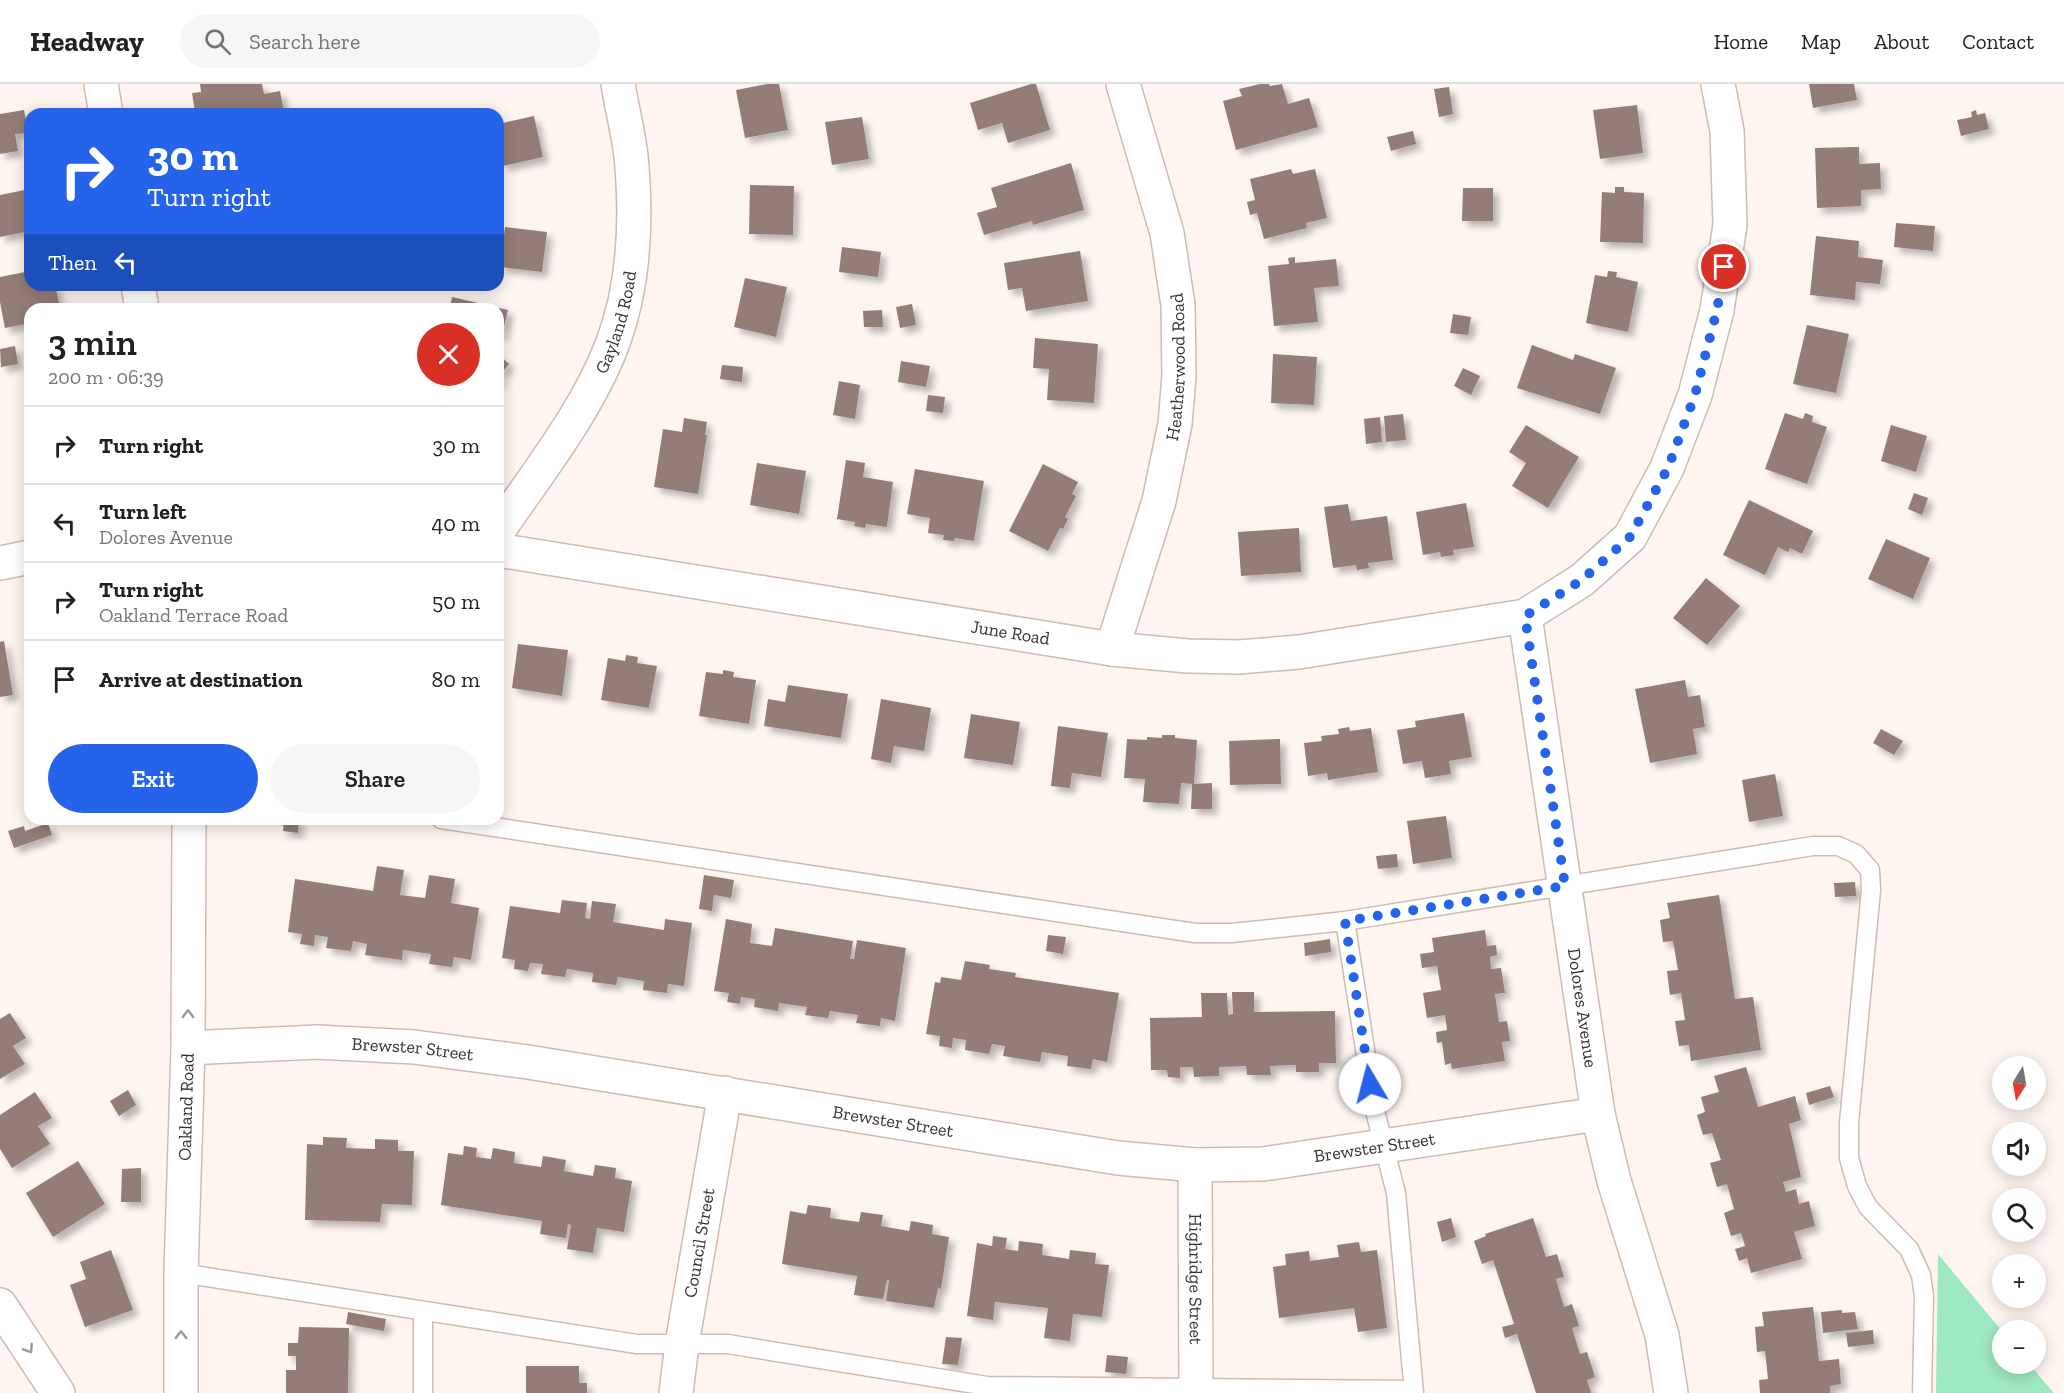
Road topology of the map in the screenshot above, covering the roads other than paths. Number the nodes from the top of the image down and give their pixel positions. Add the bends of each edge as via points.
1 (101, 84) edge
2 (618, 84) edge
3 (1123, 84) edge
4 (1718, 84) edge
5 (105, 108) edge
6 (504, 522) edge
7 (504, 551) edge
8 (24, 558) edge
9 (0, 563) edge
10 (1525, 616) junction
11 (1112, 649) junction
12 (189, 825) edge
13 (481, 825) edge
14 (1565, 886) junction
15 (1345, 921) junction
16 (188, 1048) junction
17 (724, 1093) junction
18 (1598, 1114) junction
19 (1383, 1148) junction
20 (1195, 1165) junction
21 (181, 1273) junction
22 (0, 1305) edge
23 (423, 1311) junction
24 (682, 1344) junction
25 (924, 1385) edge
26 (1196, 1391) edge
27 (1414, 1392) edge
28 (58, 1393) edge
29 (181, 1393) edge
30 (423, 1393) edge
31 (676, 1393) edge
32 (1671, 1393) edge
33 (1922, 1393) edge

1 - 5 street
2 - 6 street, Gayland Road via 631,154 634,220 628,286 612,344 583,404
3 - 11 street, Heatherwood Road via 1167,233 1178,305 1179,376 1175,424 1159,501
4 - 10 street via 1727,131 1730,225 1717,310 1695,395 1668,468 1630,537 1582,580
7 - 11 street, June Road
8 - 9 street
10 - 11 street, June Road via 1299,652 1239,657 1188,657
10 - 14 street, Dolores Avenue
16 -> 12 street, Oakland Road
13 - 15 lane via 1195,933
14 - 15 lane
14 - 18 street, Dolores Avenue
14 - 33 lane via 1814,846 1838,846 1856,854 1870,870 1849,1158 1868,1207 1909,1249 1921,1275
15 - 19 lane
16 - 17 street, Brewster Street via 318,1042 414,1047
16 - 21 street, Oakland Road
17 - 20 street, Brewster Street via 1118,1158
17 - 24 street, Council Street
18 - 19 street, Brewster Street
18 - 32 street, Dolores Avenue via 1617,1192 1662,1335
19 - 20 street, Brewster Street via 1263,1164
19 - 27 lane via 1396,1194
20 - 26 street, Highridge Street
21 - 23 lane
29 -> 21 street, Oakland Road
22 -> 28 street
23 - 24 lane via 637,1344
23 - 30 lane
24 - 25 lane via 728,1344
24 - 31 street, Council Street
25 - 26 lane
26 - 27 lane

